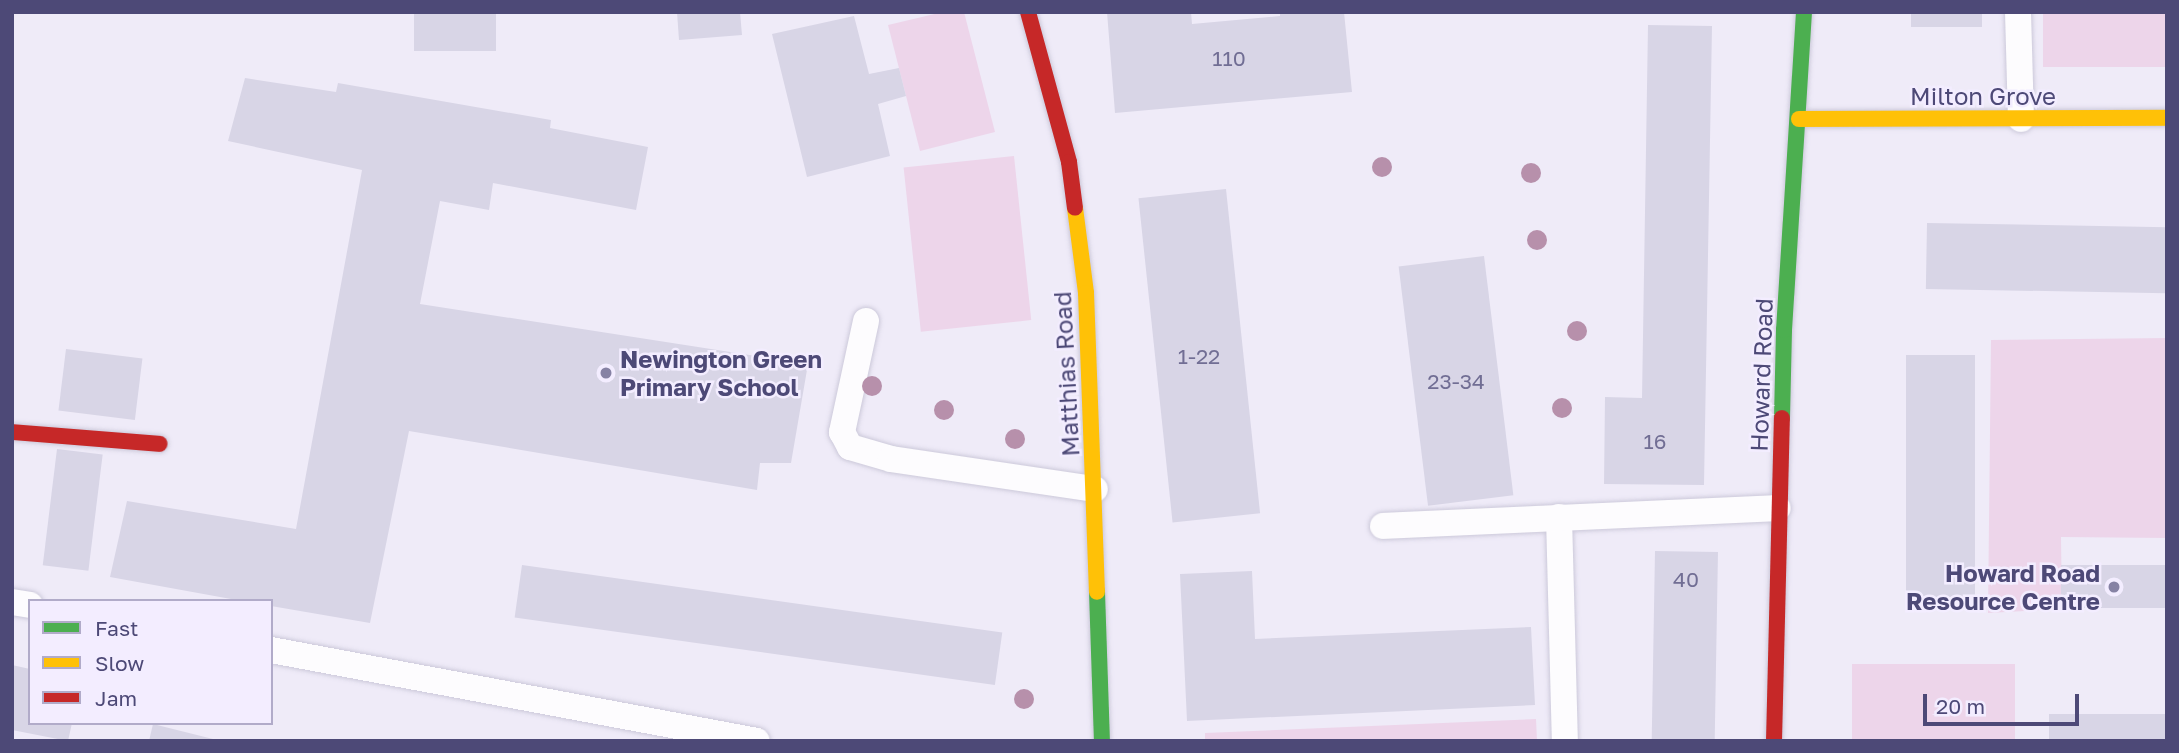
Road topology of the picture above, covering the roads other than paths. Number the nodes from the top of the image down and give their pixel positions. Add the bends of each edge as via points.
1 (1028, 12) edge
2 (1804, 12) edge
3 (2018, 12) edge
4 (2167, 118) edge
5 (1800, 119) junction
6 (2021, 119) junction
7 (866, 321) dead end
8 (12, 432) edge
9 (160, 443) dead end
10 (1095, 489) junction
11 (1778, 508) junction
12 (1559, 517) junction
13 (1383, 526) dead end
14 (273, 650) edge
15 (629, 729) edge
16 (757, 741) edge
17 (1102, 741) edge
18 (1565, 741) edge
19 (1774, 741) edge

1 - 10 street, Matthias Road via 1069,162 1086,293
2 - 5 street, Howard Road
3 - 6 lane
4 - 6 street, Milton Grove
5 - 6 street, Milton Grove
5 - 11 street, Howard Road via 1784,330
7 - 10 lane via 842,432 850,447 891,459
8 - 9 street
10 - 17 street, Matthias Road
11 - 12 lane
11 - 19 street, Howard Road
12 - 13 lane
12 - 18 lane
14 - 15 lane
15 - 16 lane

